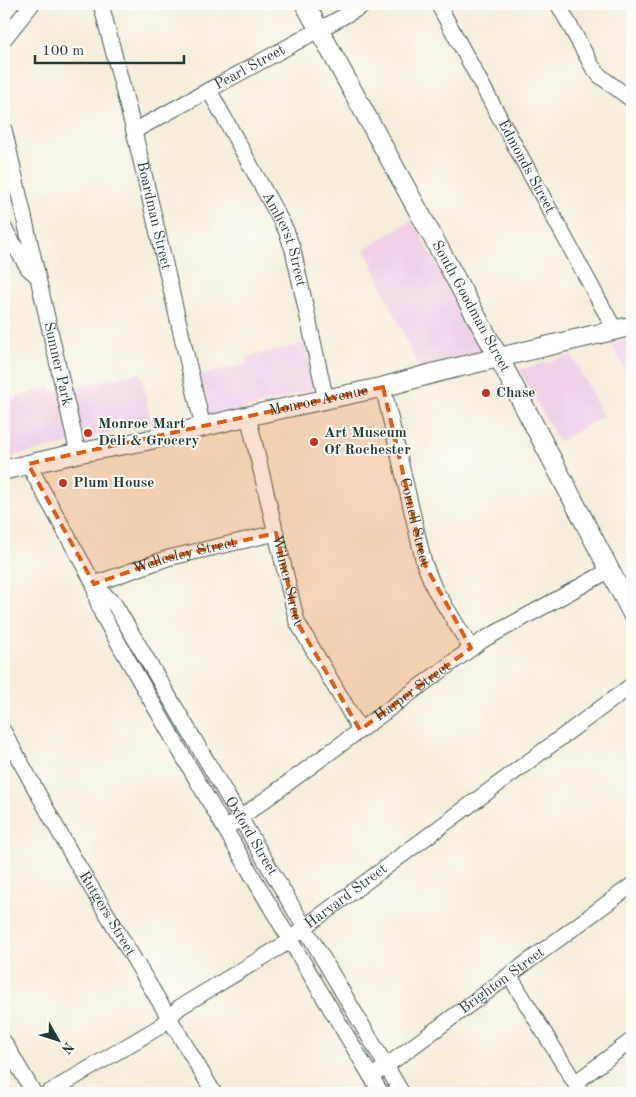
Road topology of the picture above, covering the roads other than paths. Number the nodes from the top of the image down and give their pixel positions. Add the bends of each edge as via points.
1 (32, 4) edge
2 (101, 4) edge
3 (305, 4) edge
4 (366, 4) edge
5 (438, 4) edge
6 (558, 4) edge
7 (320, 29) junction
8 (4, 39) edge
9 (209, 90) junction
10 (632, 100) edge
11 (4, 129) edge
12 (134, 131) junction
13 (4, 228) edge
14 (36, 275) junction
15 (624, 328) edge
16 (499, 358) junction
17 (383, 387) junction
18 (326, 400) junction
19 (248, 416) junction
20 (203, 427) junction
21 (78, 453) junction
22 (28, 464) junction
23 (4, 470) edge
24 (276, 533) junction
25 (610, 570) junction
26 (94, 584) junction
27 (632, 613) edge
28 (471, 648) junction
29 (632, 685) edge
30 (360, 730) junction
31 (4, 732) edge
32 (239, 819) junction
33 (225, 830) junction
34 (632, 885) edge
35 (304, 928) junction
36 (290, 940) junction
37 (509, 975) junction
38 (170, 1018) junction
39 (632, 1040) edge
40 (4, 1042) edge
41 (386, 1067) junction
42 (371, 1076) junction
43 (578, 1088) edge
44 (34, 1093) edge
45 (48, 1093) edge
46 (214, 1093) edge
47 (381, 1093) edge
48 (402, 1093) edge

1 - 8 street
2 - 12 street, Boardman Street
3 - 7 main road, South Goodman Street
4 - 7 street, Pearl Street
5 - 15 street, Edmonds Street
6 - 10 street via 592,66
7 - 9 street, Pearl Street
7 - 16 main road, South Goodman Street
9 - 12 street, Pearl Street
9 - 18 street, Amherst Street via 286,230
11 - 14 street, Sumner Park
12 - 20 street, Boardman Street
13 - 14 street, Sumner Park via 28,268
14 - 21 street, Sumner Park
15 - 16 main road, Monroe Avenue
16 - 17 main road, Monroe Avenue
16 - 25 main road, South Goodman Street
17 - 18 main road, Monroe Avenue
17 - 28 street, Cornell Street via 424,563 434,588
18 - 19 main road, Monroe Avenue
19 - 20 main road, Monroe Avenue
19 - 24 street, Wilmer Street
20 - 21 main road, Monroe Avenue
21 - 22 main road, Monroe Avenue
22 - 23 main road, Monroe Avenue
22 - 26 street, Oxford Street
24 - 26 street, Wellesley Street via 168,558
24 - 30 street, Wilmer Street via 298,622
25 - 27 main road, South Goodman Street
25 - 28 street, Harper Street
26 - 32 street, Oxford Street via 115,605
26 - 33 street, Oxford Street via 102,614
28 - 30 street, Harper Street
29 - 35 street, Harvard Street
30 - 32 street, Harper Street
31 - 38 street, Rutgers Street via 73,857
32 - 33 street, Harper Street
32 - 35 street, Oxford Street
33 - 36 street, Oxford Street
34 - 37 street, Brighton Street
35 - 36 street, Harvard Street
35 - 41 street, Oxford Street
36 - 38 street, Harvard Street via 180,1007
36 - 42 street, Oxford Street
37 - 41 street, Brighton Street
37 - 43 street
38 - 45 street, Harvard Street
38 - 46 street, Rutgers Street
39 - 43 street
40 - 44 street
41 - 42 street, Brighton Street
41 - 48 street, Oxford Street
42 - 47 street, Oxford Street

